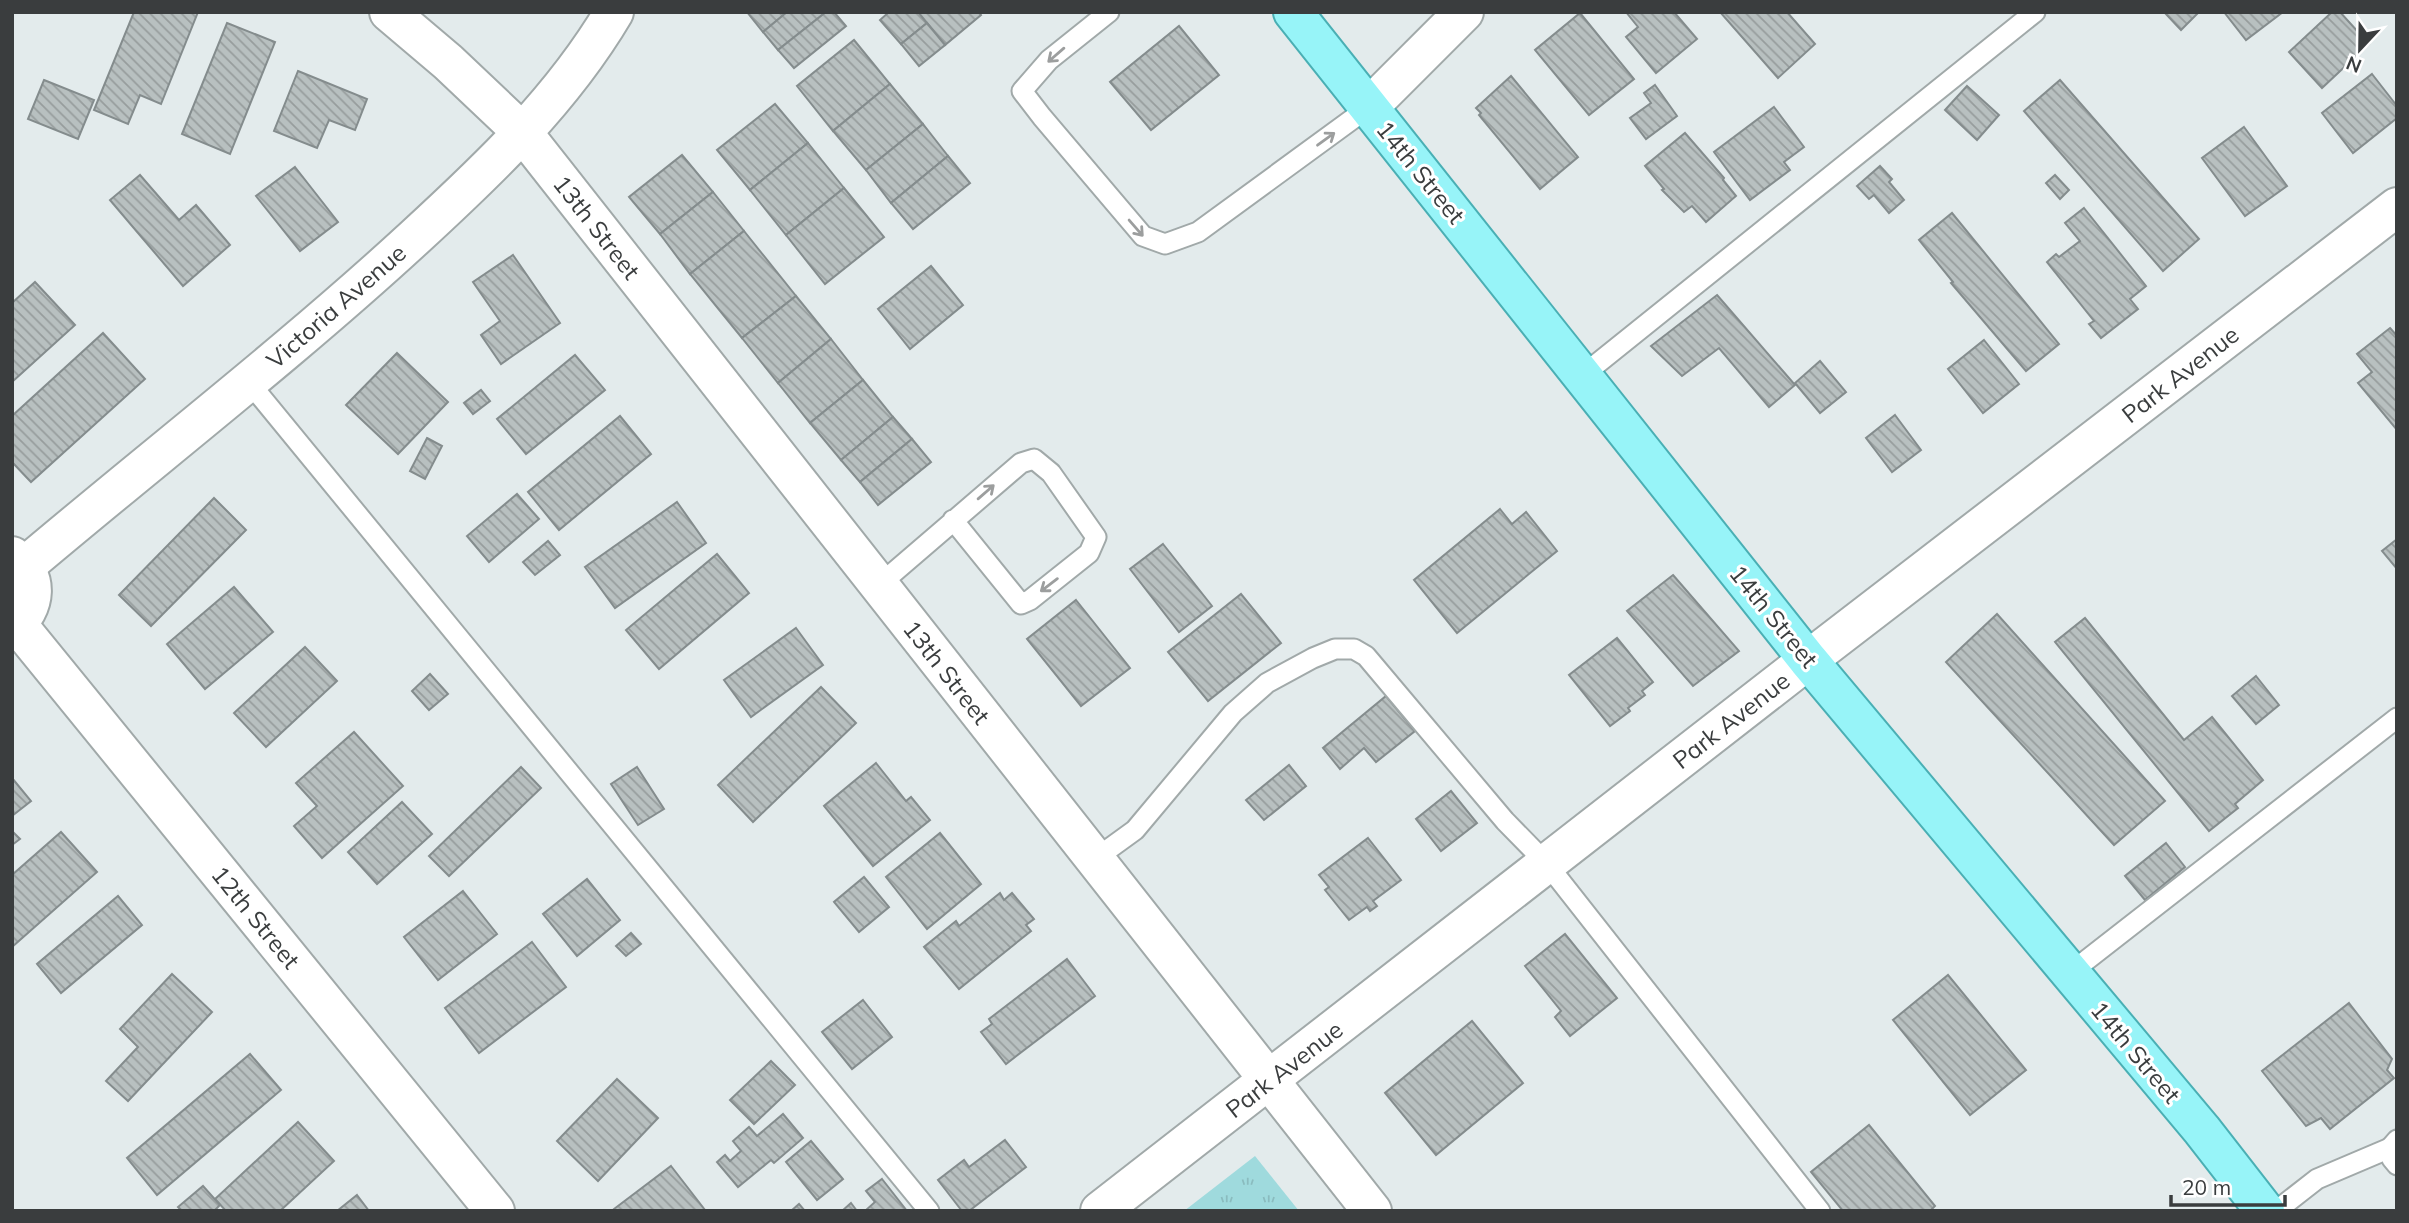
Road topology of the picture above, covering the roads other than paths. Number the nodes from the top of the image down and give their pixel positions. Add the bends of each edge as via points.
1 (389, 12) edge
2 (614, 12) edge
3 (1109, 12) edge
4 (1293, 12) edge
5 (1464, 12) edge
6 (2035, 12) edge
7 (1369, 107) junction
8 (523, 133) junction
9 (2397, 206) edge
10 (1583, 375) junction
11 (248, 381) junction
12 (953, 520) junction
13 (18, 561) edge
14 (878, 585) junction
15 (14, 626) edge
16 (1808, 660) junction
17 (2397, 718) edge
18 (1095, 859) junction
19 (1547, 864) junction
20 (2070, 973) junction
21 (1269, 1081) junction
22 (2395, 1151) edge
23 (495, 1211) edge
24 (929, 1211) edge
25 (1100, 1211) edge
26 (1372, 1211) edge
27 (1821, 1211) edge
28 (2265, 1211) edge
29 (2276, 1211) edge

1 - 8 street, 13th Street
2 - 8 street, Victoria Avenue via 582,64
3 -> 7 lane via 1049,60 1022,91 1143,236 1165,244 1198,232
4 - 7 main road, 14th Street
5 - 7 street
6 - 10 lane
7 - 10 main road, 14th Street
8 - 11 street, Victoria Avenue via 351,296
8 - 14 street, 13th Street
9 - 16 street, Park Avenue
10 - 16 main road, 14th Street
11 - 13 street, Victoria Avenue
11 - 24 lane
12 -> 12 lane via 1021,463 1034,459 1051,473 1096,537 1089,553 1021,604
12 - 14 lane
13 - 15 street via 33,585 28,610
14 - 18 street, 13th Street
15 - 23 street, 12th Street
16 - 19 street, Park Avenue
16 - 20 main road, 14th Street
17 - 20 lane
18 - 19 lane via 1135,830 1233,713 1267,684 1335,649 1354,649 1366,656
18 - 21 street, 13th Street
19 - 21 street, Park Avenue
19 - 27 lane
20 - 28 main road, 14th Street
21 - 25 street, Park Avenue
21 - 26 street, 13th Street
22 - 29 lane via 2317,1179

